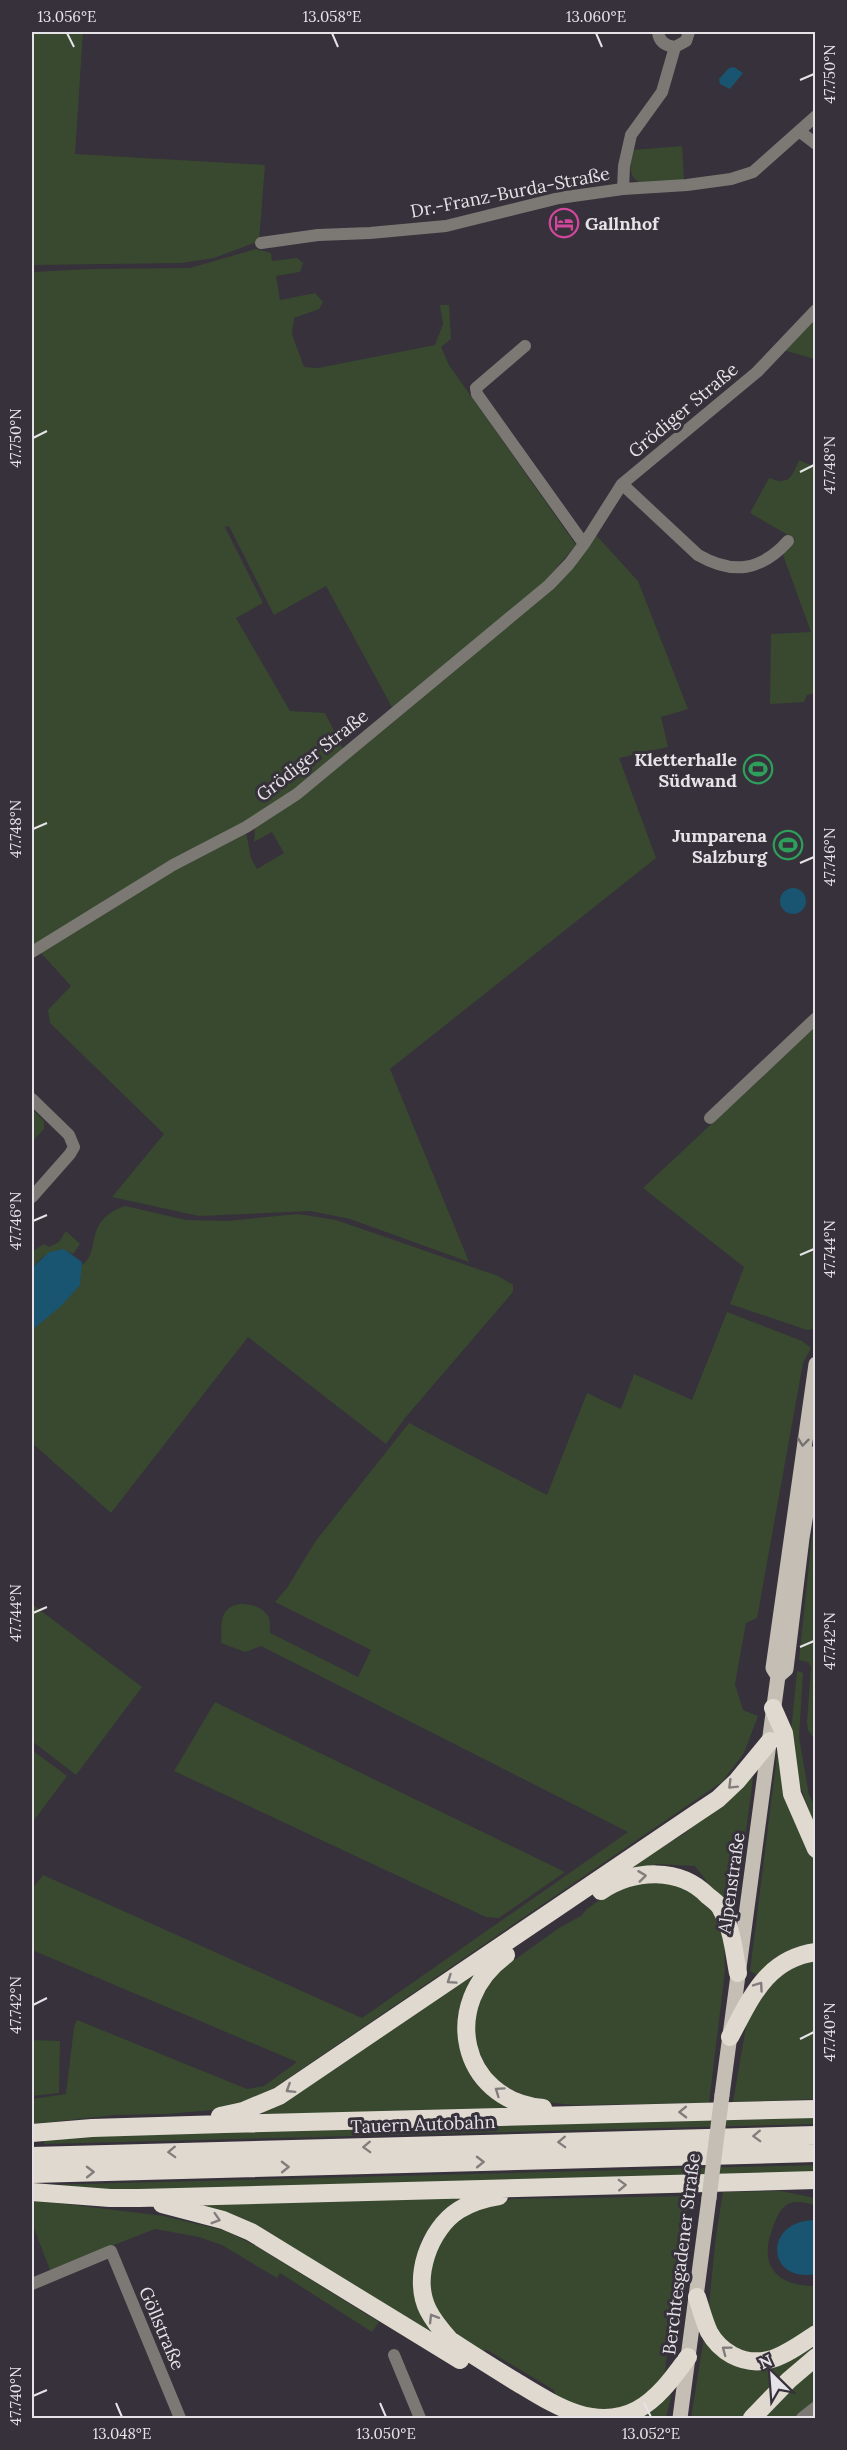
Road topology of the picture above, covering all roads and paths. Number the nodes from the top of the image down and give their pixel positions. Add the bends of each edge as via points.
1 (658, 32) edge
2 (689, 32) edge
3 (675, 47) junction
4 (816, 116) edge
5 (799, 131) junction
6 (816, 144) edge
7 (622, 189) junction
8 (261, 243) dead end
9 (816, 310) edge
10 (525, 346) dead end
11 (622, 484) junction
12 (788, 541) dead end
13 (584, 544) junction
14 (32, 952) edge
15 (816, 1018) edge
16 (32, 1099) edge
17 (710, 1118) dead end
18 (32, 1197) edge
19 (816, 1364) edge
20 (816, 1453) edge
21 (814, 1475) edge
22 (778, 1676) junction
23 (773, 1708) junction
24 (770, 1741) junction
25 (816, 1849) edge
26 (816, 1952) edge
27 (738, 1973) junction
28 (730, 2037) junction
29 (722, 2095) joint
30 (812, 2108) edge
31 (589, 2114) junction
32 (194, 2125) junction
33 (32, 2133) edge
34 (816, 2135) edge
35 (816, 2153) edge
36 (32, 2156) edge
37 (32, 2174) edge
38 (816, 2180) edge
39 (767, 2181) junction
40 (542, 2188) junction
41 (32, 2192) edge
42 (816, 2193) edge
43 (140, 2198) junction
44 (32, 2284) edge
45 (697, 2297) junction
46 (816, 2334) edge
47 (394, 2355) dead end
48 (688, 2357) junction
49 (816, 2357) edge
50 (816, 2407) edge
51 (180, 2418) edge
52 (420, 2418) edge
53 (556, 2418) edge
54 (680, 2418) edge
55 (752, 2418) edge
56 (802, 2418) edge

1 - 3 street via 661,41
2 - 3 street via 686,41
3 - 7 street via 662,92 631,135
4 - 5 street, Dr.-Franz-Burda-Straße
5 - 6 street
5 - 7 street, Dr.-Franz-Burda-Straße via 753,172 687,185
7 - 8 street, Dr.-Franz-Burda-Straße via 559,198 446,226
9 - 11 street, Grödiger Straße via 757,372
10 - 13 street via 476,388 477,394
11 - 12 street via 698,555 713,563 734,568 756,565 778,553
11 - 13 street, Grödiger Straße
13 - 14 street, Grödiger Straße via 549,585 297,794
15 - 17 street
16 - 18 street via 69,1135 74,1147
19 -> 22 main road, Alpenstraße via 773,1668
20 - 21 main road, Alpenstraße
21 - 22 main road, Alpenstraße via 786,1669
22 - 23 main road, Alpenstraße
23 - 24 main road, Alpenstraße
23 - 25 highway via 784,1733 792,1794
24 - 27 main road, Alpenstraße
24 -> 32 highway via 718,1799 302,2082 243,2111 209,2117
28 -> 26 highway via 760,1981 786,1961
27 - 28 main road, Alpenstraße
31 -> 27 highway via 522,2104 496,2091 477,2068 466,2042 467,2015 476,1988 497,1962 613,1883 641,1875 671,1875 699,1886 721,1908
28 - 29 main road, Alpenstraße
29 - 45 main road, Berchtesgadener Straße, bridge
30 -> 31 highway
31 - 32 highway
32 - 33 highway
34 -> 36 highway, Tauern Autobahn
37 -> 35 highway
38 - 39 highway
40 -> 39 highway
39 - 42 highway
40 - 43 highway
48 -> 40 highway via 654,2398 637,2410 618,2416 580,2415 557,2407 483,2362 440,2329 427,2308 422,2276 433,2240 444,2224 474,2203
41 - 43 highway
43 -> 53 highway via 223,2220 251,2232
44 - 51 street, Göllstraße via 111,2252
46 -> 45 highway via 775,2360 744,2361 717,2343
45 - 48 main road, Berchtesgadener Straße
47 - 52 street
48 - 54 main road, Berchtesgadener Straße
49 - 55 highway
50 - 56 street

